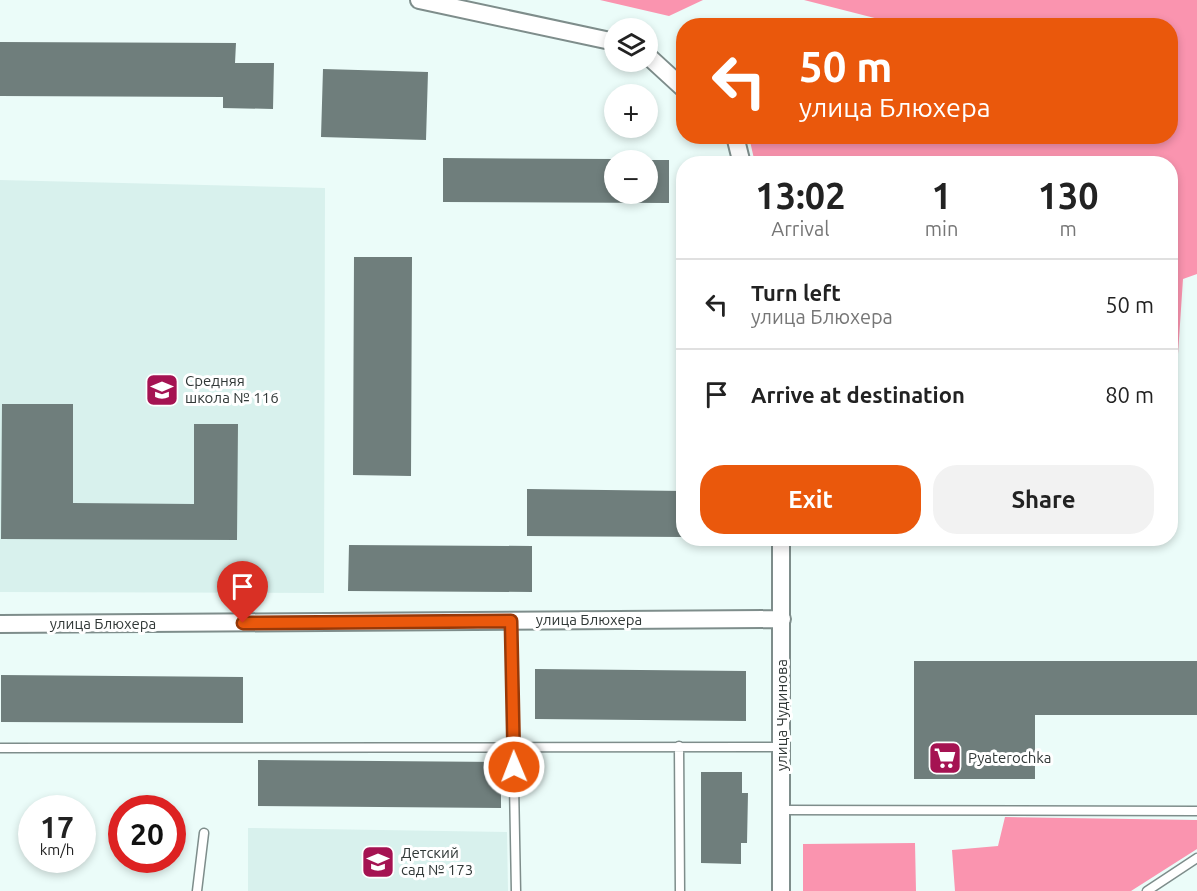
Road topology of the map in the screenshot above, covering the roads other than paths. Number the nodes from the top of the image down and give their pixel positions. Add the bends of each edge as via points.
1 (419, 0) edge
2 (604, 40) edge
3 (658, 65) edge
4 (676, 82) edge
5 (781, 546) edge
6 (782, 619) junction
7 (511, 621) junction
8 (0, 624) edge
9 (679, 746) junction
10 (513, 747) junction
11 (782, 747) junction
12 (0, 748) edge
13 (782, 810) junction
14 (1197, 811) edge
15 (204, 832) dead end
16 (1197, 858) edge
17 (197, 891) edge
18 (516, 891) edge
19 (680, 891) edge
20 (781, 891) edge
21 (1147, 891) edge

1 - 2 street
3 - 4 street
5 - 6 street, улица Чудинова
6 - 7 street, улица Блюхера
6 - 11 street, улица Чудинова
7 - 8 street, улица Блюхера
7 - 10 lane
9 - 10 lane
9 - 11 lane
9 - 19 lane
10 - 12 lane
10 - 18 lane
11 - 13 street, улица Чудинова
13 - 14 lane
13 - 20 street, улица Чудинова
15 - 17 lane
16 - 21 lane

